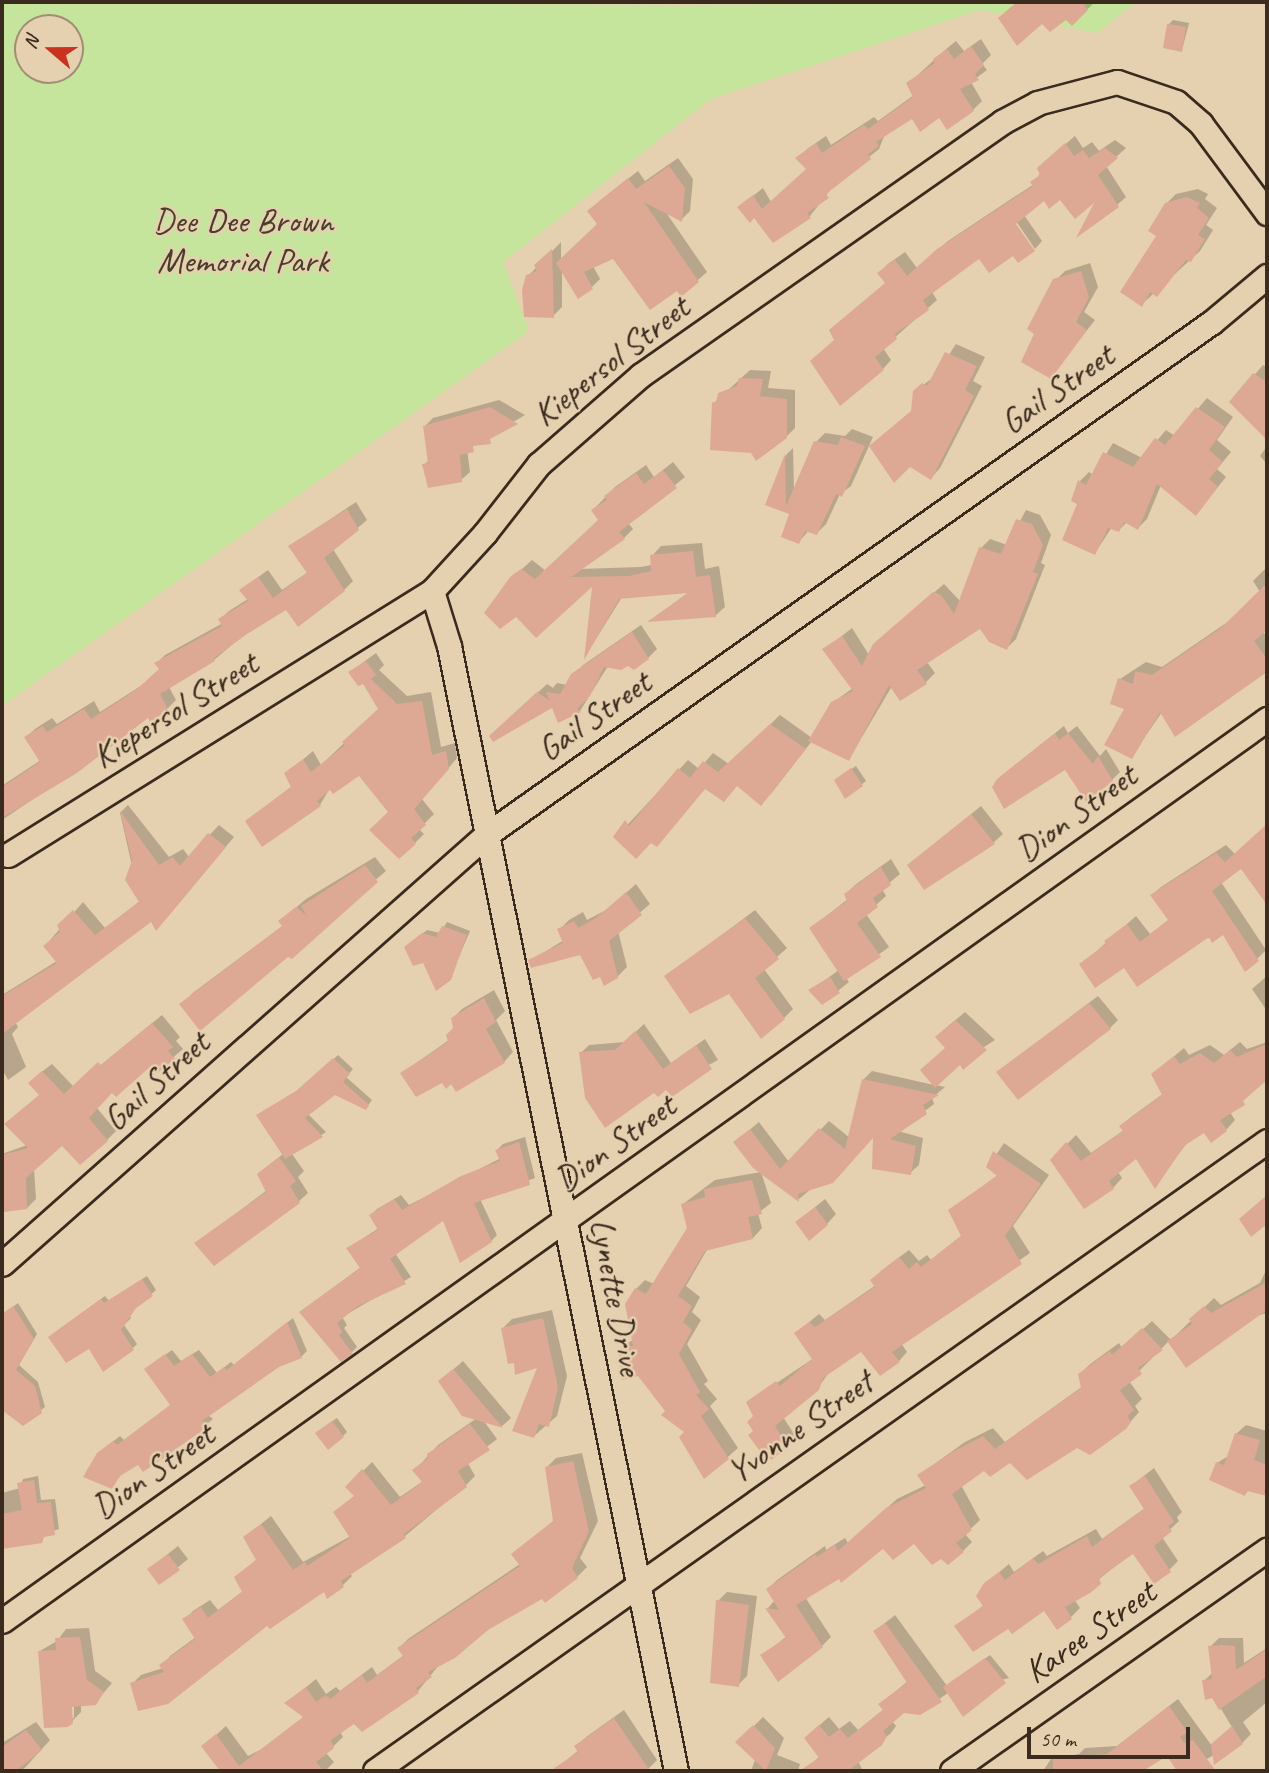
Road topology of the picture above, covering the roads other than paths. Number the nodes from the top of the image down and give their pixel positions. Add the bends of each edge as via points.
1 (1267, 213) edge
2 (1267, 276) edge
3 (432, 591) junction
4 (1267, 719) edge
5 (486, 835) junction
6 (8, 855) dead end
7 (1267, 1141) edge
8 (565, 1223) junction
9 (2, 1264) edge
10 (1267, 1550) edge
11 (638, 1584) junction
12 (2, 1621) edge
13 (374, 1771) edge
14 (676, 1771) edge
15 (953, 1771) edge

1 - 3 street, Kiepersol Street via 1201,124 1175,102 1117,82 1037,103 1002,122 641,375 538,464 485,533
2 - 5 street, Gail Street via 1212,322
3 - 5 street, Lynette Drive via 449,646
3 - 6 street, Kiepersol Street
4 - 8 street, Dion Street
5 - 8 street, Lynette Drive
5 - 9 street, Gail Street
7 - 11 street, Yvonne Street
8 - 11 street, Lynette Drive
8 - 12 street, Dion Street
10 - 15 street, Karee Street
11 - 13 street, Yvonne Street
11 - 14 street, Lynette Drive

